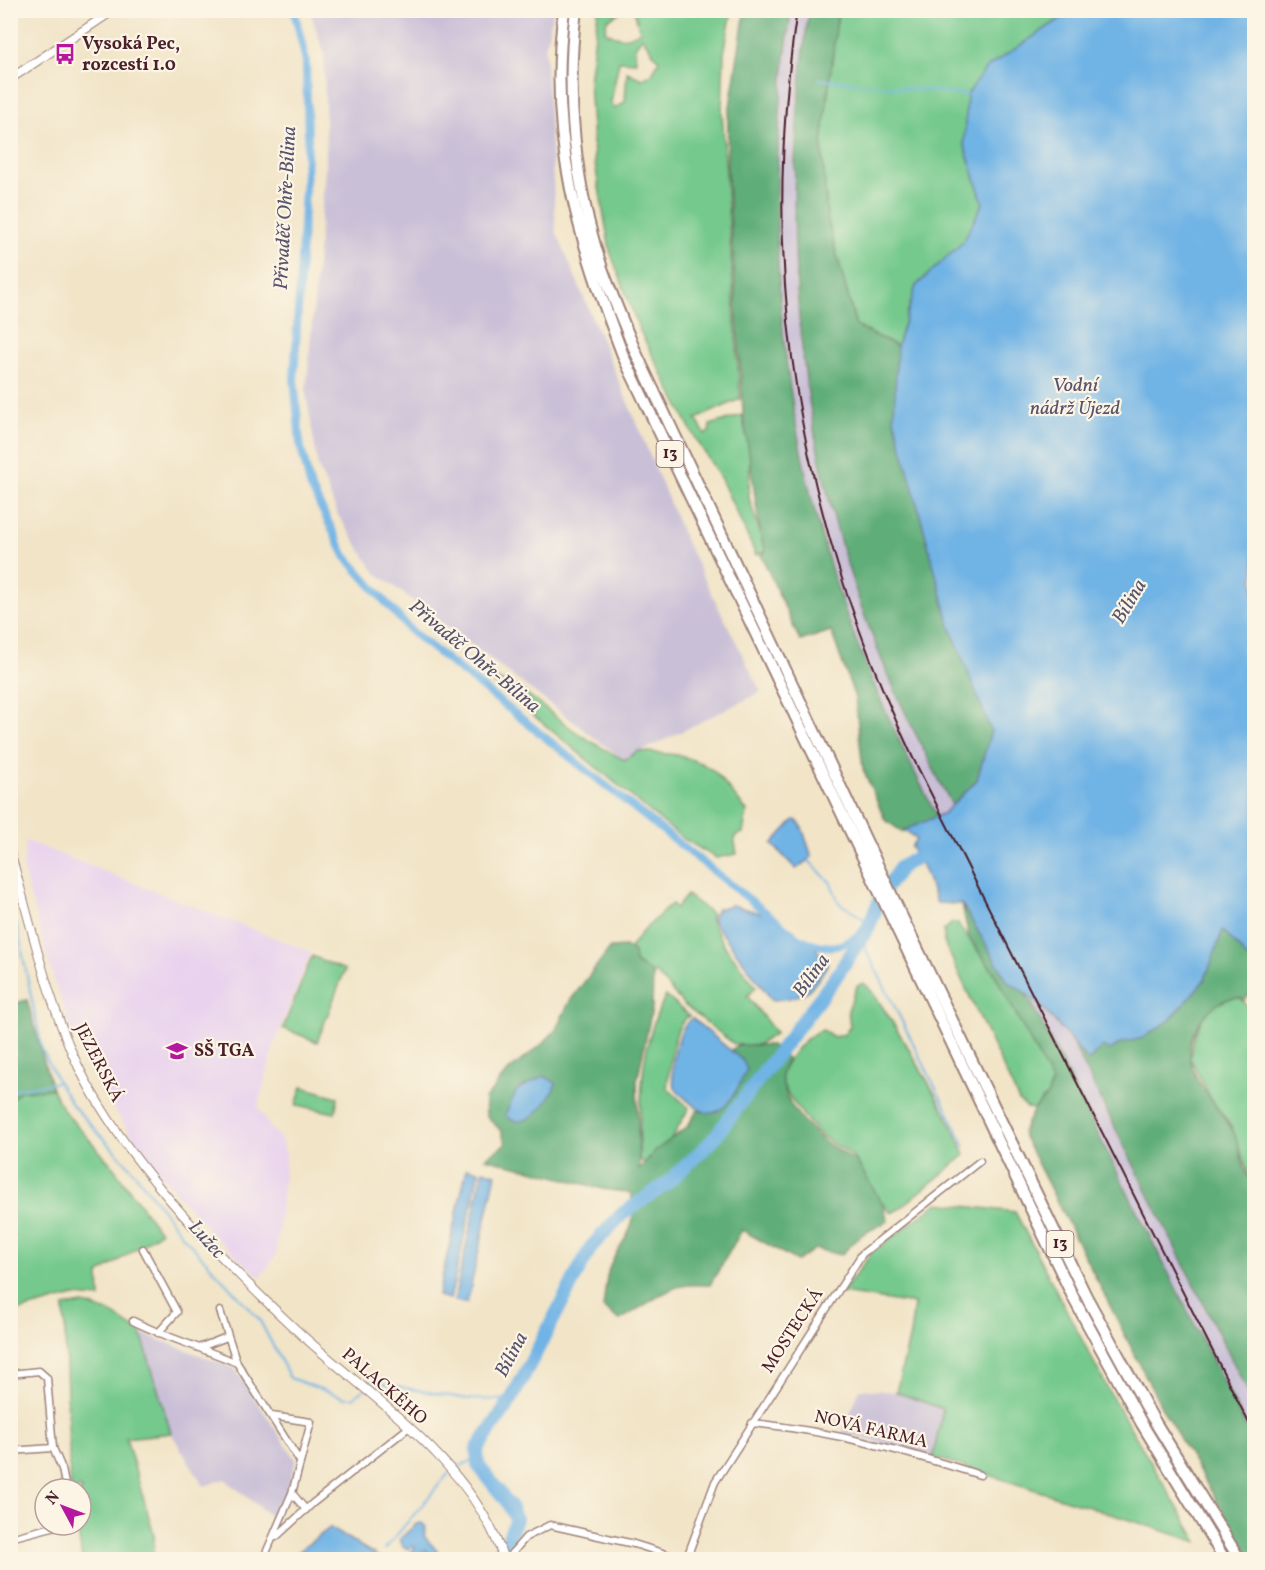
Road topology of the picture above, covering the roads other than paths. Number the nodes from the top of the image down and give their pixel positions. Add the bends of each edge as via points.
1 (114, 10) edge
2 (564, 10) edge
3 (576, 10) edge
4 (10, 79) edge
5 (10, 852) edge
6 (980, 1161) dead end
7 (144, 1249) dead end
8 (221, 1254) joint
9 (220, 1311) dead end
10 (133, 1320) dead end
11 (158, 1333) junction
12 (227, 1337) junction
13 (200, 1347) junction
14 (237, 1363) junction
15 (10, 1374) edge
16 (272, 1416) junction
17 (753, 1423) junction
18 (408, 1428) junction
19 (53, 1448) junction
20 (10, 1451) edge
21 (299, 1460) junction
22 (980, 1475) dead end
23 (64, 1477) edge
24 (292, 1493) junction
25 (306, 1510) junction
26 (33, 1532) edge
27 (10, 1538) edge
28 (274, 1539) junction
29 (263, 1560) edge
30 (505, 1560) edge
31 (686, 1560) edge
32 (1225, 1560) edge
33 (1240, 1560) edge

1 - 4 street
2 - 32 highway, 13 via 559,67 561,128 572,197 591,273 629,369 1100,1350
3 - 33 highway, 13 via 572,68 574,129 582,186 602,267 641,363 902,917 1091,1306 1152,1417
5 - 8 street, JEZERSKÁ via 65,1035 91,1089 138,1158
6 - 17 street, MOSTECKÁ via 862,1254
7 - 11 street via 177,1312
8 - 18 street, PALACKÉHO via 291,1325
9 - 12 street
10 - 11 street
11 - 13 street
12 - 13 street
12 - 14 street
13 - 14 street
14 - 16 street
15 - 19 street via 39,1371 47,1377
16 - 21 street
16 - 21 street via 311,1422
17 - 22 street, NOVÁ FARMA via 892,1447
17 - 31 street, MOSTECKÁ via 715,1482
18 - 25 street
18 - 30 street, PALACKÉHO via 452,1470 481,1509
19 - 20 street
19 - 23 street
21 - 24 street
24 - 25 street
24 - 28 street
25 - 28 street
26 - 27 street
28 - 29 street
30 - 31 street via 526,1537 550,1526

